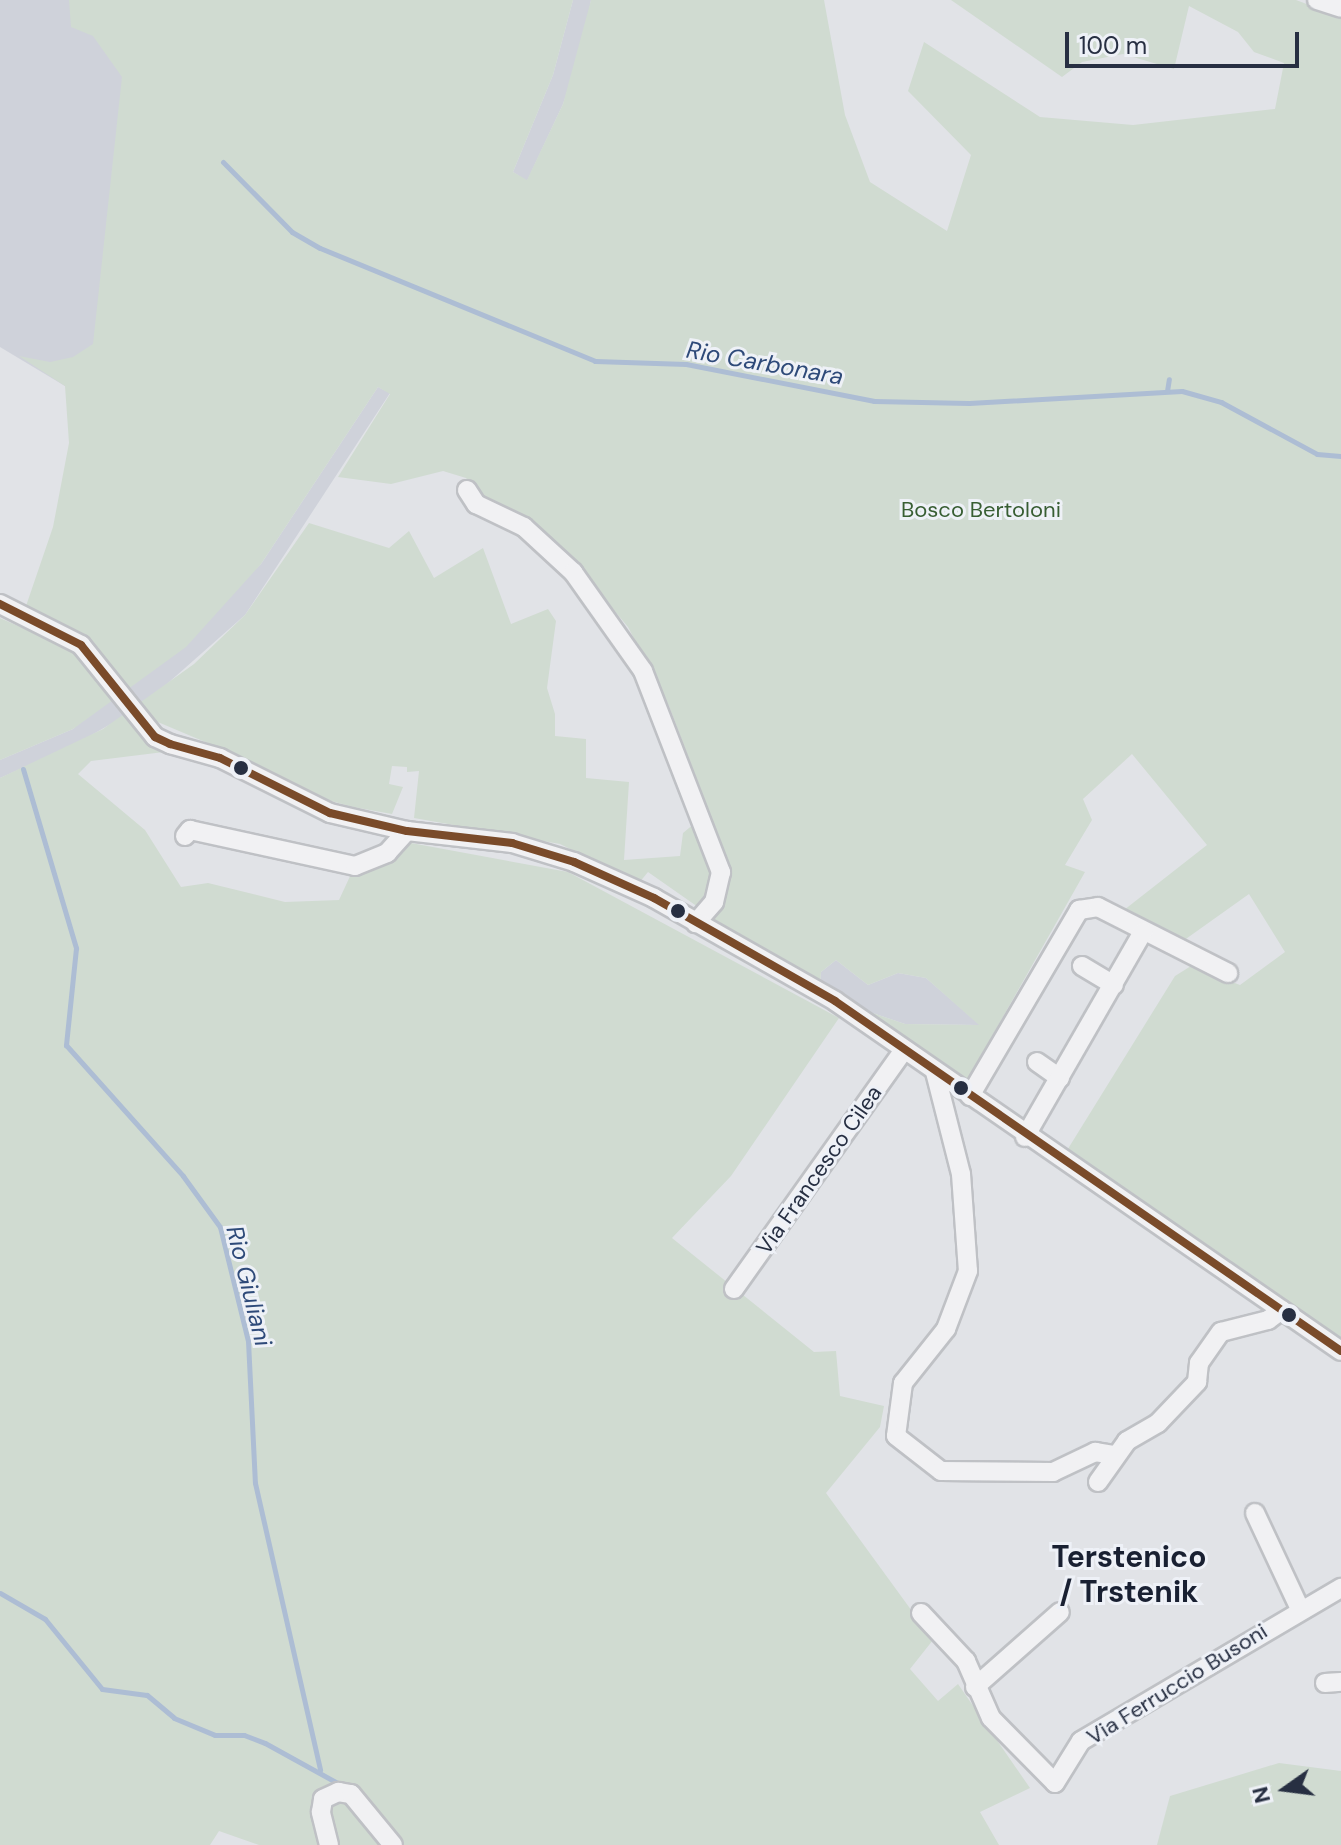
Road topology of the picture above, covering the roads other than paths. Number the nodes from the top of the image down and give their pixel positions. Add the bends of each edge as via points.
1 (1317, 0) edge
2 (1341, 8) edge
3 (467, 490) dead end
4 (0, 604) edge
5 (407, 831) junction
6 (185, 836) dead end
7 (696, 923) junction
8 (1143, 932) junction
9 (1082, 966) dead end
10 (1228, 973) dead end
11 (1114, 985) junction
12 (904, 1050) junction
13 (1037, 1062) dead end
14 (935, 1072) junction
15 (1060, 1078) junction
16 (970, 1096) junction
17 (1025, 1137) junction
18 (734, 1289) dead end
19 (1282, 1310) junction
20 (1341, 1351) edge
21 (1115, 1455) junction
22 (1098, 1482) dead end
23 (1255, 1513) dead end
24 (1341, 1588) edge
25 (1300, 1609) junction
26 (1060, 1612) dead end
27 (921, 1613) dead end
28 (975, 1687) junction
29 (329, 1845) edge
30 (393, 1845) edge

1 - 2 street
3 - 7 street via 476,504 524,527 573,572 643,671 721,872 714,902
4 - 5 street via 67,636 99,663 144,724 170,744 220,758 308,805
5 - 6 street via 387,853 355,866 190,830
5 - 7 street via 547,853 635,888
7 - 12 street via 835,1001
8 - 10 street
8 - 11 street
8 - 16 street via 1098,907 1079,910
9 - 11 street
11 - 15 street
12 - 14 street
12 - 18 street, Via Francesco Cilea
13 - 15 street
14 - 16 street
14 - 21 street via 961,1174 968,1271 946,1329 903,1383 896,1436 917,1457 955,1473 1053,1472 1095,1452
15 - 17 street
16 - 17 street
17 - 19 street
19 - 20 street
19 - 21 street via 1268,1320 1221,1332 1199,1363 1197,1382 1172,1410
21 - 22 street
23 - 25 street
24 - 25 street, Via Ferruccio Busoni
25 - 28 street, Via Ferruccio Busoni via 1081,1741 1055,1783 991,1718
26 - 28 street
27 - 28 street, Via Ferruccio Busoni via 966,1661
29 - 30 street via 323,1799 338,1792 351,1794

